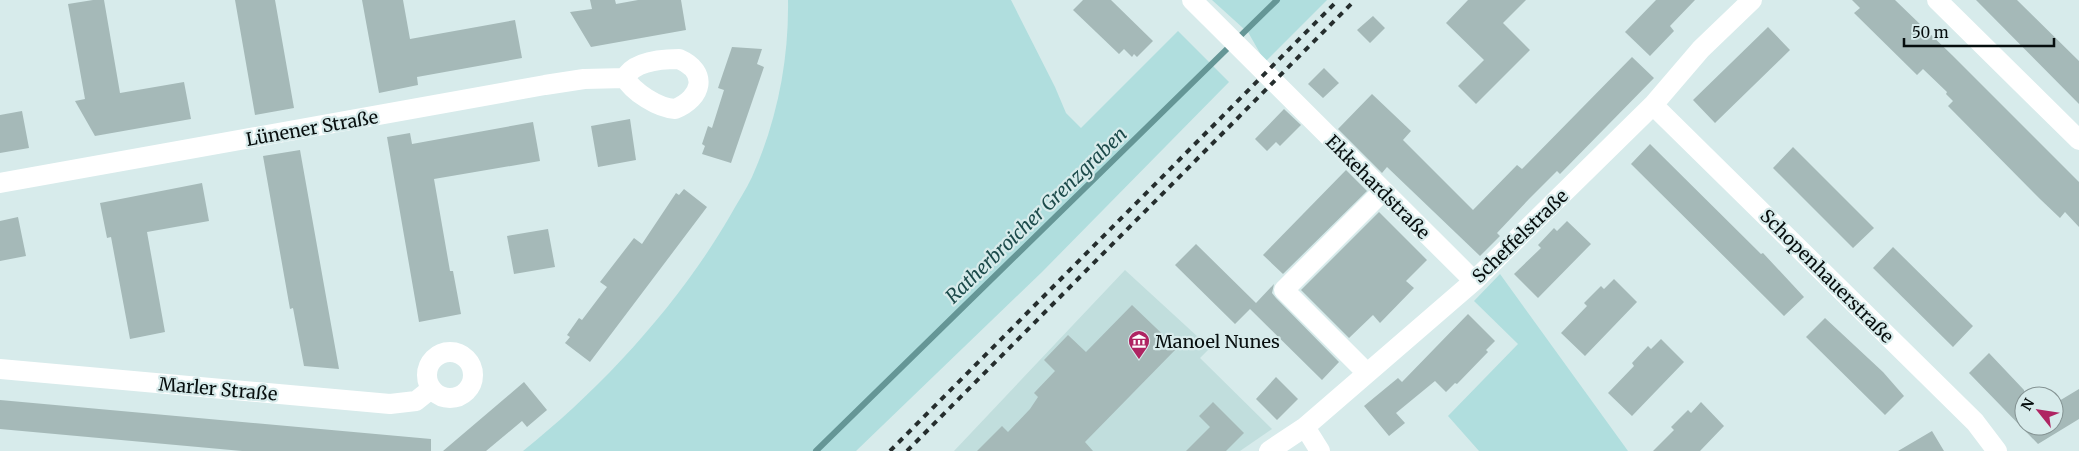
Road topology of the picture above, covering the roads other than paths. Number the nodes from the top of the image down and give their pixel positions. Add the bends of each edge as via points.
1 (1192, 0) edge
2 (1731, 0) edge
3 (1752, 0) edge
4 (1937, 0) edge
5 (1701, 49) junction
6 (625, 78) dead end
7 (1653, 104) junction
8 (2079, 140) edge
9 (0, 183) edge
10 (1382, 192) junction
11 (1474, 281) junction
12 (0, 369) edge
13 (1367, 373) junction
14 (431, 389) dead end
15 (1305, 427) junction
16 (1269, 451) edge
17 (1320, 451) edge
18 (1997, 451) edge

1 - 10 street, Ekkehardstraße
2 - 5 street
3 - 5 street, Scheffelstraße
4 - 8 street
5 - 7 street, Scheffelstraße
6 - 9 street, Lünener Straße via 584,79 545,85
7 - 11 street, Scheffelstraße
7 - 18 street, Schopenhauerstraße via 1968,415
10 - 11 street, Ekkehardstraße
10 - 13 street via 1284,290
11 - 13 street, Scheffelstraße
12 - 14 street, Marler Straße via 390,404 416,401
13 - 15 street, Scheffelstraße
15 - 16 street, Scheffelstraße
15 - 17 street

